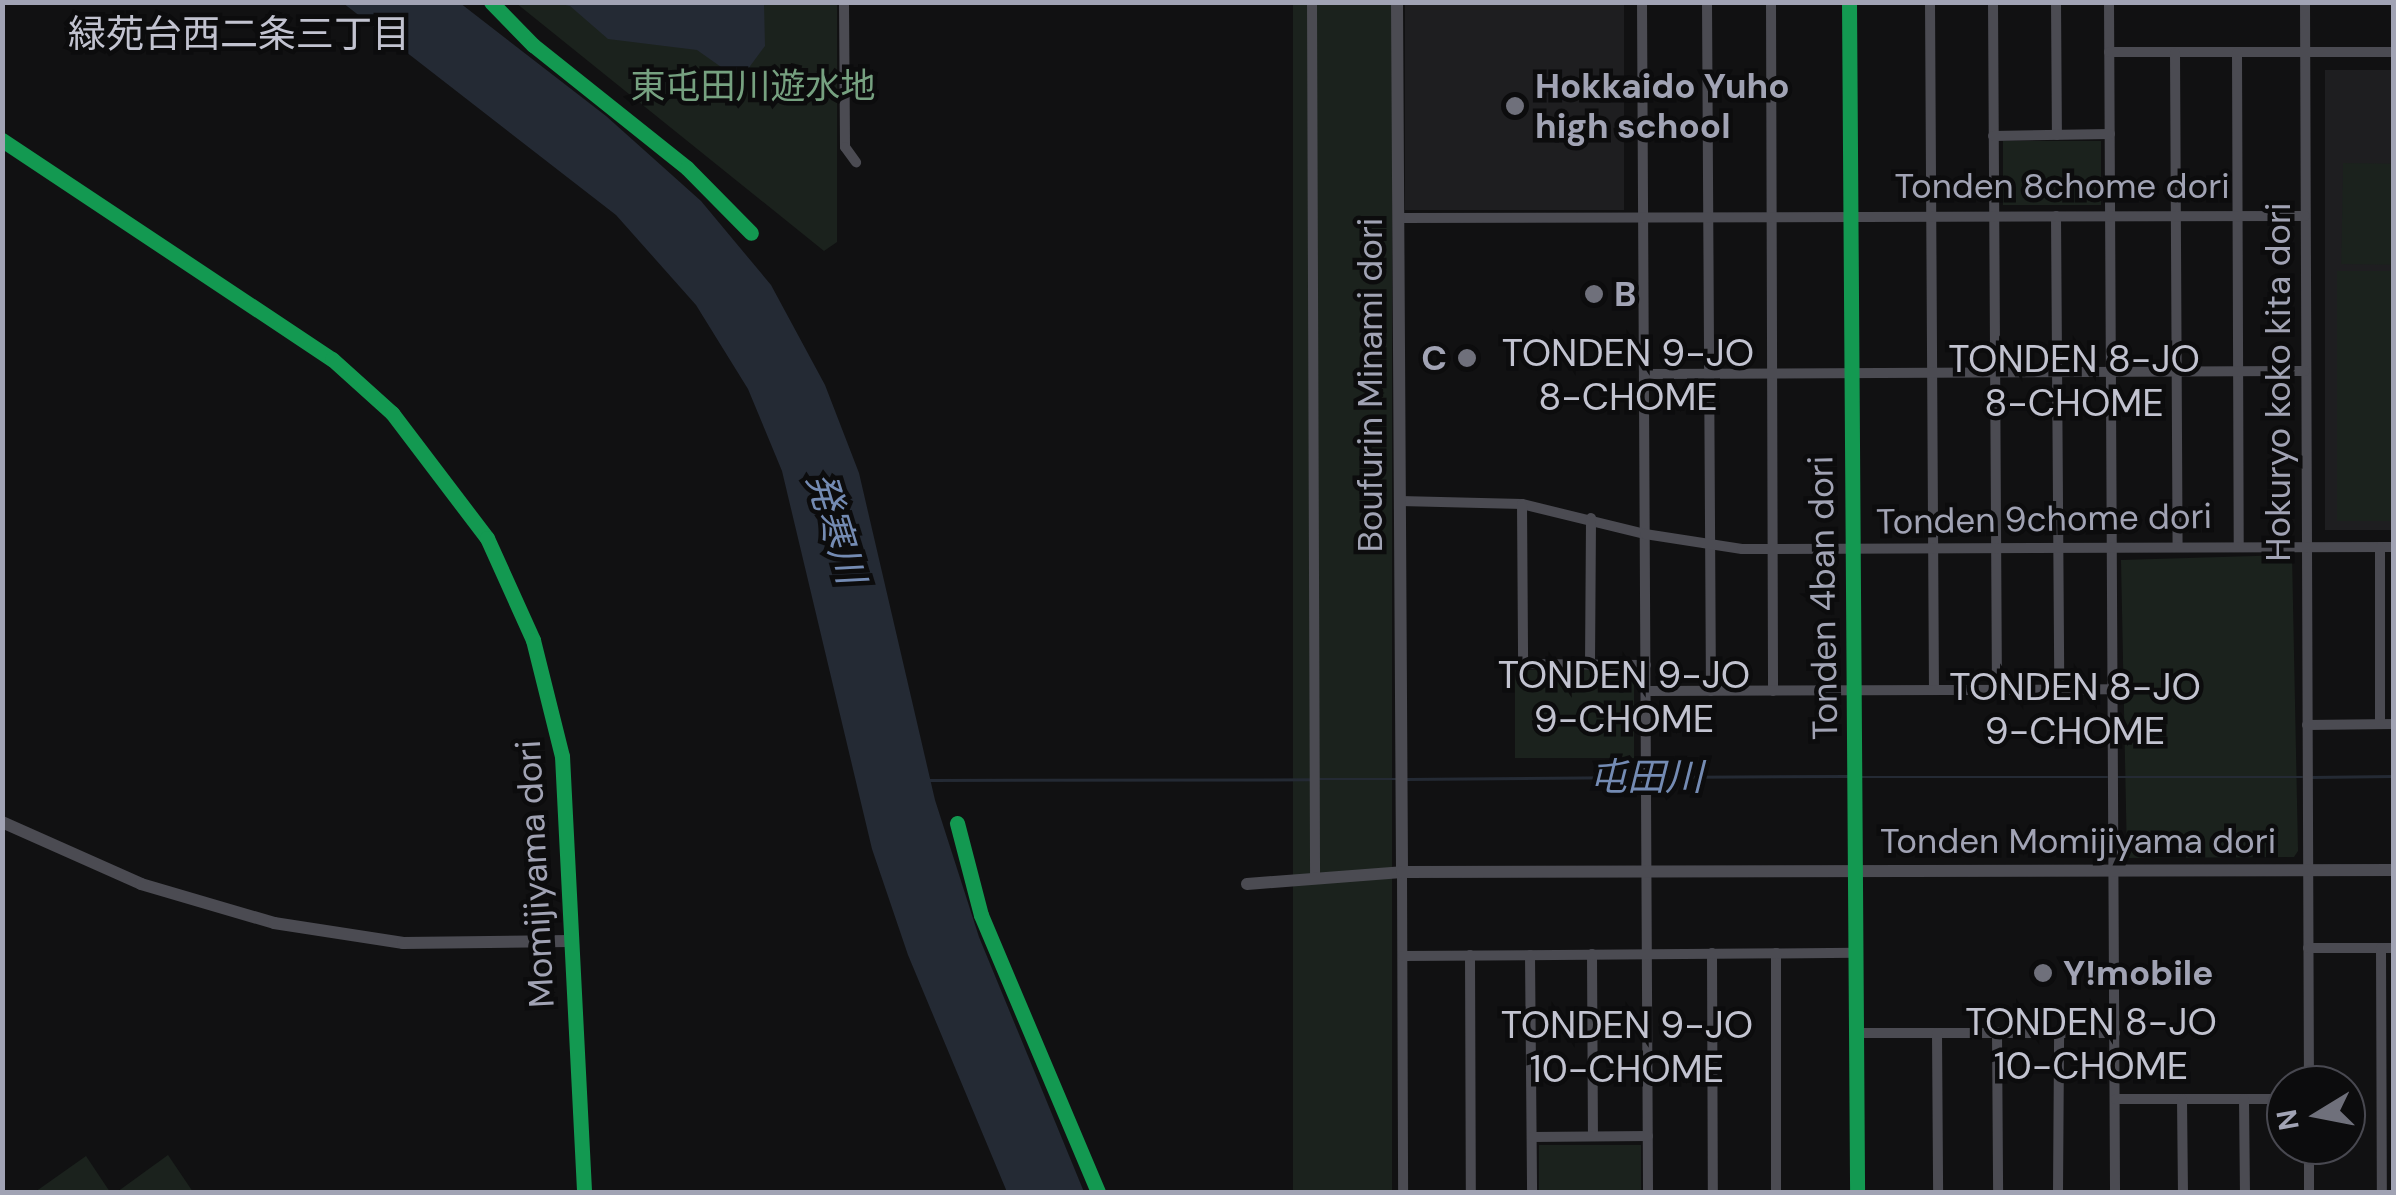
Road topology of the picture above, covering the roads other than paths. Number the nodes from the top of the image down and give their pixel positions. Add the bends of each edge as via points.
1 (844, 2) edge
2 (1312, 2) edge
3 (1397, 2) edge
4 (1642, 2) edge
5 (1707, 2) edge
6 (1771, 2) edge
7 (1849, 2) edge
8 (1930, 2) edge
9 (1993, 2) edge
10 (2056, 2) edge
11 (2109, 2) edge
12 (2305, 2) edge
13 (2110, 52) junction
14 (2394, 52) edge
15 (2175, 53) junction
16 (2237, 53) junction
17 (2304, 53) junction
18 (2110, 134) junction
19 (2057, 135) junction
20 (1993, 136) junction
21 (2, 140) edge
22 (856, 162) dead end
23 (1932, 216) junction
24 (1993, 216) junction
25 (2056, 216) junction
26 (2110, 216) junction
27 (2176, 216) junction
28 (2238, 216) junction
29 (2305, 216) junction
30 (1642, 217) junction
31 (1850, 217) junction
32 (1399, 218) junction
33 (1708, 218) junction
34 (1772, 218) junction
35 (1932, 372) junction
36 (2111, 372) junction
37 (2177, 372) junction
38 (2238, 372) junction
39 (2305, 372) junction
40 (1773, 373) junction
41 (1851, 373) junction
42 (1994, 373) junction
43 (2057, 373) junction
44 (1644, 374) junction
45 (1710, 374) junction
46 (1400, 500) junction
47 (1522, 504) junction
48 (1592, 518) junction
49 (1645, 534) junction
50 (2239, 544) junction
51 (2178, 545) junction
52 (2306, 545) junction
53 (2059, 546) junction
54 (2112, 546) junction
55 (1710, 547) junction
56 (1934, 547) junction
57 (1995, 547) junction
58 (2380, 547) junction
59 (2394, 547) edge
60 (1852, 548) junction
61 (1774, 549) junction
62 (1590, 664) junction
63 (1646, 665) junction
64 (2059, 689) junction
65 (2112, 689) junction
66 (1854, 690) junction
67 (1934, 690) junction
68 (1997, 690) junction
69 (1646, 691) junction
70 (1710, 691) junction
71 (1773, 691) junction
72 (2380, 724) junction
73 (2394, 724) edge
74 (2307, 725) junction
75 (2, 822) edge
76 (2308, 870) junction
77 (2394, 870) edge
78 (1855, 871) junction
79 (2114, 871) junction
80 (1402, 872) junction
81 (1647, 873) junction
82 (1316, 879) junction
83 (1247, 884) dead end
84 (570, 941) junction
85 (2308, 948) junction
86 (2381, 948) junction
87 (2394, 948) edge
88 (1712, 953) junction
89 (1776, 953) junction
90 (1856, 953) junction
91 (1592, 954) junction
92 (1648, 954) junction
93 (1470, 955) junction
94 (1530, 955) junction
95 (1403, 956) junction
96 (1937, 1032) junction
97 (1997, 1032) junction
98 (2115, 1033) junction
99 (1856, 1034) junction
100 (2060, 1034) junction
101 (2309, 1065) edge
102 (2266, 1098) edge
103 (2115, 1099) junction
104 (2182, 1099) junction
105 (2244, 1099) junction
106 (1593, 1136) junction
107 (1648, 1136) junction
108 (1532, 1137) junction
109 (2309, 1165) edge
110 (584, 1192) edge
111 (1404, 1192) edge
112 (1472, 1192) edge
113 (1532, 1192) edge
114 (1648, 1192) edge
115 (1713, 1192) edge
116 (1776, 1192) edge
117 (1858, 1192) edge
118 (1938, 1192) edge
119 (1998, 1192) edge
120 (2058, 1192) edge
121 (2115, 1192) edge
122 (2183, 1192) edge
123 (2245, 1192) edge
124 (2309, 1192) edge
125 (2382, 1192) edge

1 - 22 street via 844,147
2 - 82 street
3 - 32 street, Boufurin Minami dori
4 - 30 street
5 - 33 street
6 - 34 street
7 - 31 street, Tonden 4ban dori
8 - 23 street
9 - 20 street
10 - 19 street
11 - 13 street
12 - 17 street, Hokuryo koko kita dori
13 - 15 street
13 - 18 street
14 - 17 street
15 - 16 street
15 - 27 street
16 - 17 street
16 - 28 street
17 - 29 street, Hokuryo koko kita dori
18 - 19 street
18 - 26 street
19 - 20 street
20 - 24 street
21 - 84 street, Momijiyama dori via 332,359 392,413 445,475 510,584 553,704 562,756
23 - 24 street, Tonden 8chome dori
23 - 31 street, Tonden 8chome dori
23 - 35 street
24 - 25 street, Tonden 8chome dori
24 - 42 street
25 - 26 street, Tonden 8chome dori
25 - 43 street
26 - 27 street, Tonden 8chome dori
26 - 36 street
27 - 28 street, Tonden 8chome dori
27 - 37 street
28 - 29 street, Tonden 8chome dori
28 - 38 street
29 - 39 street, Hokuryo koko kita dori
30 - 32 street, Tonden 8chome dori
30 - 33 street, Tonden 8chome dori
30 - 44 street
31 - 34 street, Tonden 8chome dori
31 - 41 street, Tonden 4ban dori
32 - 46 street, Boufurin Minami dori
33 - 34 street, Tonden 8chome dori
33 - 45 street
34 - 40 street
35 - 41 street
35 - 42 street
35 - 56 street
36 - 37 street
36 - 43 street
36 - 54 street
37 - 38 street
37 - 51 street
38 - 39 street
38 - 50 street
39 - 52 street, Hokuryo koko kita dori
40 - 41 street
40 - 45 street
40 - 61 street
41 - 60 street, Tonden 4ban dori
42 - 43 street
42 - 57 street
43 - 53 street
44 - 45 street
44 - 49 street
45 - 55 street
46 - 47 street, Tonden 9chome dori
46 - 80 street, Boufurin Minami dori
47 - 48 street, Tonden 9chome dori
47 - 62 street via 1523,664
48 - 49 street, Tonden 9chome dori
48 - 62 street
49 - 55 street, Tonden 9chome dori
49 - 63 street
50 - 51 street, Tonden 9chome dori
50 - 52 street, Tonden 9chome dori
51 - 54 street, Tonden 9chome dori
52 - 58 street, Tonden 9chome dori
52 - 74 street, Hokuryo koko kita dori
53 - 54 street, Tonden 9chome dori
53 - 57 street, Tonden 9chome dori
53 - 64 street
54 - 65 street
55 - 61 street, Tonden 9chome dori
55 - 70 street
56 - 57 street, Tonden 9chome dori
56 - 60 street, Tonden 9chome dori
56 - 67 street
57 - 68 street
58 - 59 street, Tonden 9chome dori
58 - 72 street
60 - 61 street, Tonden 9chome dori
60 - 66 street, Tonden 4ban dori
61 - 71 street
62 - 63 street
63 - 69 street
64 - 65 street
64 - 68 street
65 - 79 street
66 - 67 street
66 - 71 street
66 - 78 street, Tonden 4ban dori
67 - 68 street
69 - 70 street
69 - 81 street
70 - 71 street
72 - 73 street
72 - 74 street
74 - 76 street, Hokuryo koko kita dori
75 - 84 street via 141,884 274,923 403,943
76 - 77 street, Tonden Momijiyama dori
76 - 79 street, Tonden Momijiyama dori
76 - 85 street
78 - 79 street, Tonden Momijiyama dori
78 - 81 street, Tonden Momijiyama dori
78 - 90 street, Tonden 4ban dori
79 - 98 street
80 - 81 street, Tonden Momijiyama dori
80 - 82 street, Tonden Momijiyama dori
80 - 95 street
81 - 92 street
82 - 83 street, Tonden Momijiyama dori
84 - 110 street, Momijiyama dori
85 - 86 street
85 - 101 street
86 - 87 street
86 - 125 street
88 - 89 street
88 - 92 street
88 - 115 street
89 - 90 street
89 - 116 street
90 - 99 street, Tonden 4ban dori
91 - 92 street
91 - 94 street
91 - 106 street
92 - 107 street
93 - 94 street
93 - 95 street
93 - 112 street
94 - 108 street
95 - 111 street
96 - 97 street
96 - 99 street
96 - 118 street
97 - 100 street
97 - 119 street
98 - 100 street
98 - 103 street
99 - 117 street, Tonden 4ban dori
100 - 120 street
102 - 105 street
103 - 104 street
103 - 121 street
104 - 105 street
104 - 122 street
105 - 123 street
106 - 107 street
106 - 108 street
107 - 114 street
108 - 113 street
109 - 124 street

